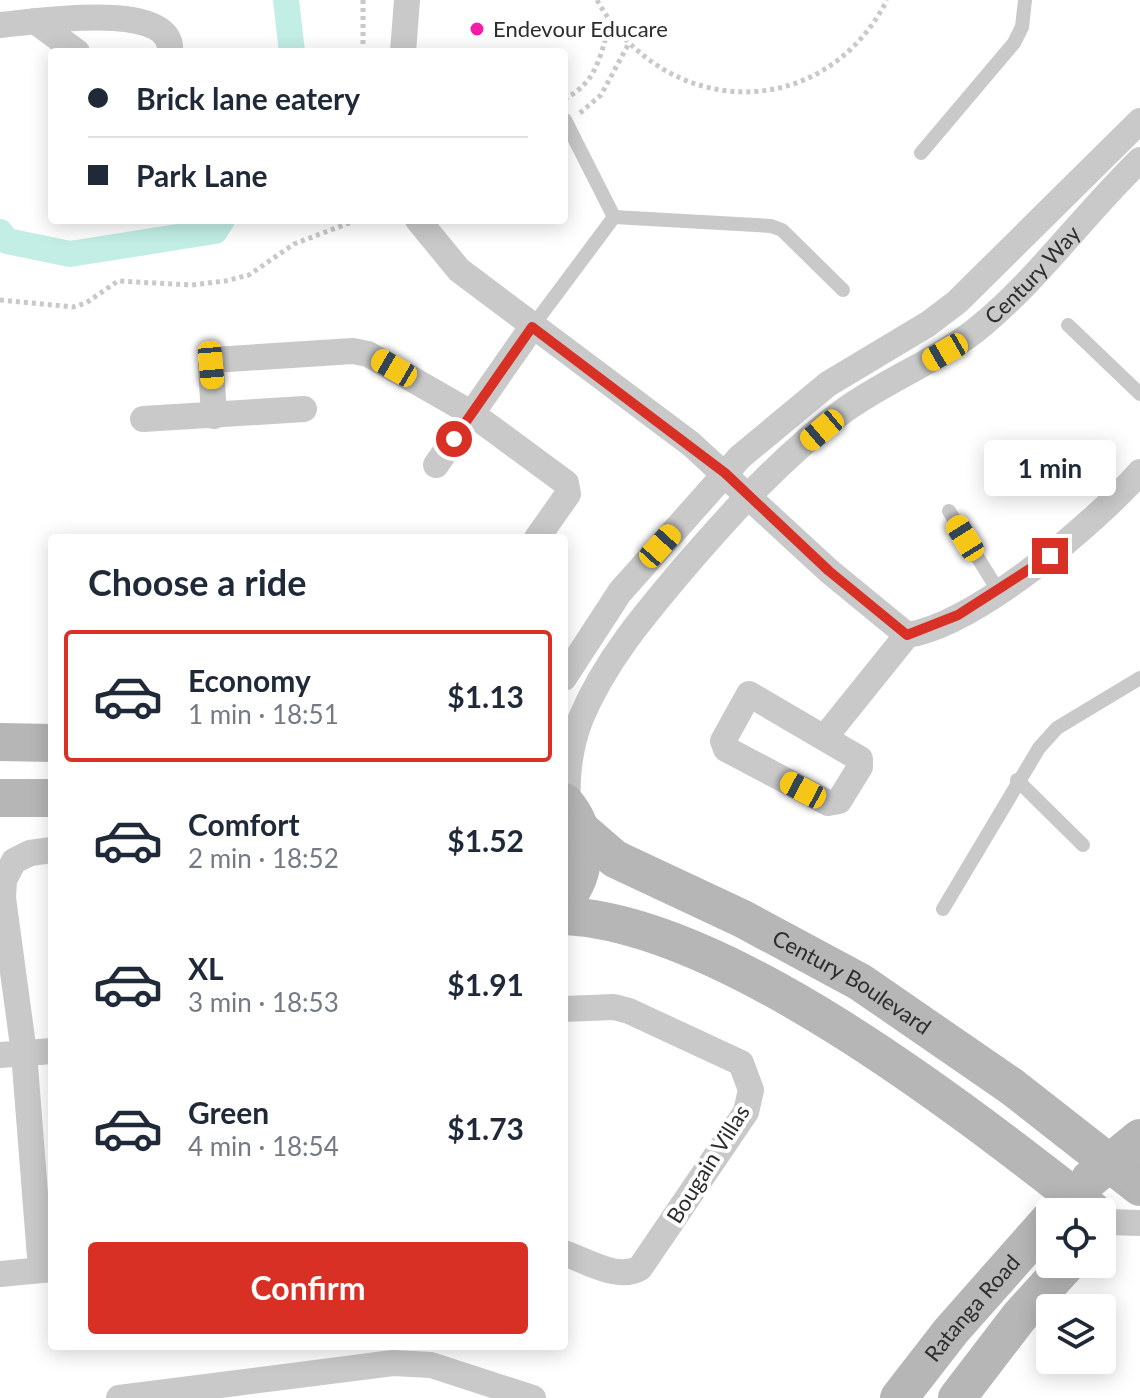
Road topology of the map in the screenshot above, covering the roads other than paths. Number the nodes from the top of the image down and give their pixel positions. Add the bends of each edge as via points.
1 (407, 0) edge
2 (1025, 0) edge
3 (35, 21) junction
4 (0, 25) edge
5 (72, 48) edge
6 (169, 48) edge
7 (403, 48) edge
8 (1140, 121) edge
9 (568, 126) edge
10 (921, 153) dead end
11 (1140, 160) edge
12 (614, 217) junction
13 (421, 224) edge
14 (843, 290) dead end
15 (1068, 325) dead end
16 (532, 327) junction
17 (1140, 394) edge
18 (304, 409) dead end
19 (471, 413) junction
20 (214, 416) junction
21 (143, 419) dead end
22 (436, 465) dead end
23 (1140, 472) edge
24 (725, 473) junction
25 (749, 494) junction
26 (949, 511) dead end
27 (540, 534) edge
28 (999, 592) junction
29 (907, 635) junction
30 (568, 672) edge
31 (1140, 678) edge
32 (825, 737) junction
33 (0, 742) edge
34 (48, 743) edge
35 (1017, 780) junction
36 (0, 798) edge
37 (48, 798) edge
38 (570, 812) edge
39 (1083, 845) dead end
40 (48, 851) edge
41 (568, 893) edge
42 (943, 909) dead end
43 (568, 916) edge
44 (568, 1009) edge
45 (48, 1051) edge
46 (12, 1054) edge
47 (1140, 1138) edge
48 (1110, 1162) junction
49 (1140, 1189) edge
50 (1068, 1198) edge
51 (1097, 1198) edge
52 (1116, 1202) edge
53 (568, 1255) edge
54 (1036, 1261) edge
55 (47, 1270) edge
56 (0, 1274) edge
57 (1054, 1278) edge
58 (119, 1398) edge
59 (533, 1398) edge
60 (899, 1398) edge
61 (957, 1398) edge

1 - 7 street
2 - 10 lane via 1014,43
3 - 4 street
3 - 5 street
3 - 6 street via 112,6 132,8 153,15 166,30
8 - 24 street, Century Way via 957,302 828,384
9 - 12 lane
11 - 25 street, Century Way via 978,328 844,411
12 - 14 lane via 771,226 782,230
12 - 16 lane
13 - 16 street via 459,270
15 - 17 lane
16 - 19 street
16 - 24 street
18 - 20 street
19 - 20 street via 359,352 213,360
19 - 22 street
19 - 27 street via 569,487
20 - 21 street
23 - 28 street via 1084,528
24 - 25 street
24 - 30 street, Century Way via 606,610
25 - 29 street via 829,571
25 - 38 street, Century Way via 642,617 598,683 571,752
26 - 28 lane
28 - 29 street via 941,624
29 - 32 street
31 - 35 lane via 1057,728
32 - 32 street via 751,694 723,744 831,804 839,801 861,763
33 - 34 main road
35 - 39 lane
35 - 42 lane
36 - 37 main road
38 - 41 main road via 583,847 581,868
38 - 48 main road, Century Boulevard via 615,859 860,982
40 - 46 street via 14,861 4,880
43 - 50 main road, Century Boulevard via 622,922 762,984 906,1073
44 - 53 street, Bougain Villas via 629,1011 741,1063 751,1090 746,1112 647,1258 631,1273 619,1274
45 - 46 street
46 - 55 street
47 - 48 main road, Ratanga Road
48 - 49 main road, Century Boulevard
48 - 51 main road, Ratanga Road
49 - 52 main road, Ratanga Road
54 - 60 main road, Ratanga Road via 951,1331
55 - 56 street
57 - 61 main road, Ratanga Road
58 - 59 street via 393,1363 431,1365

